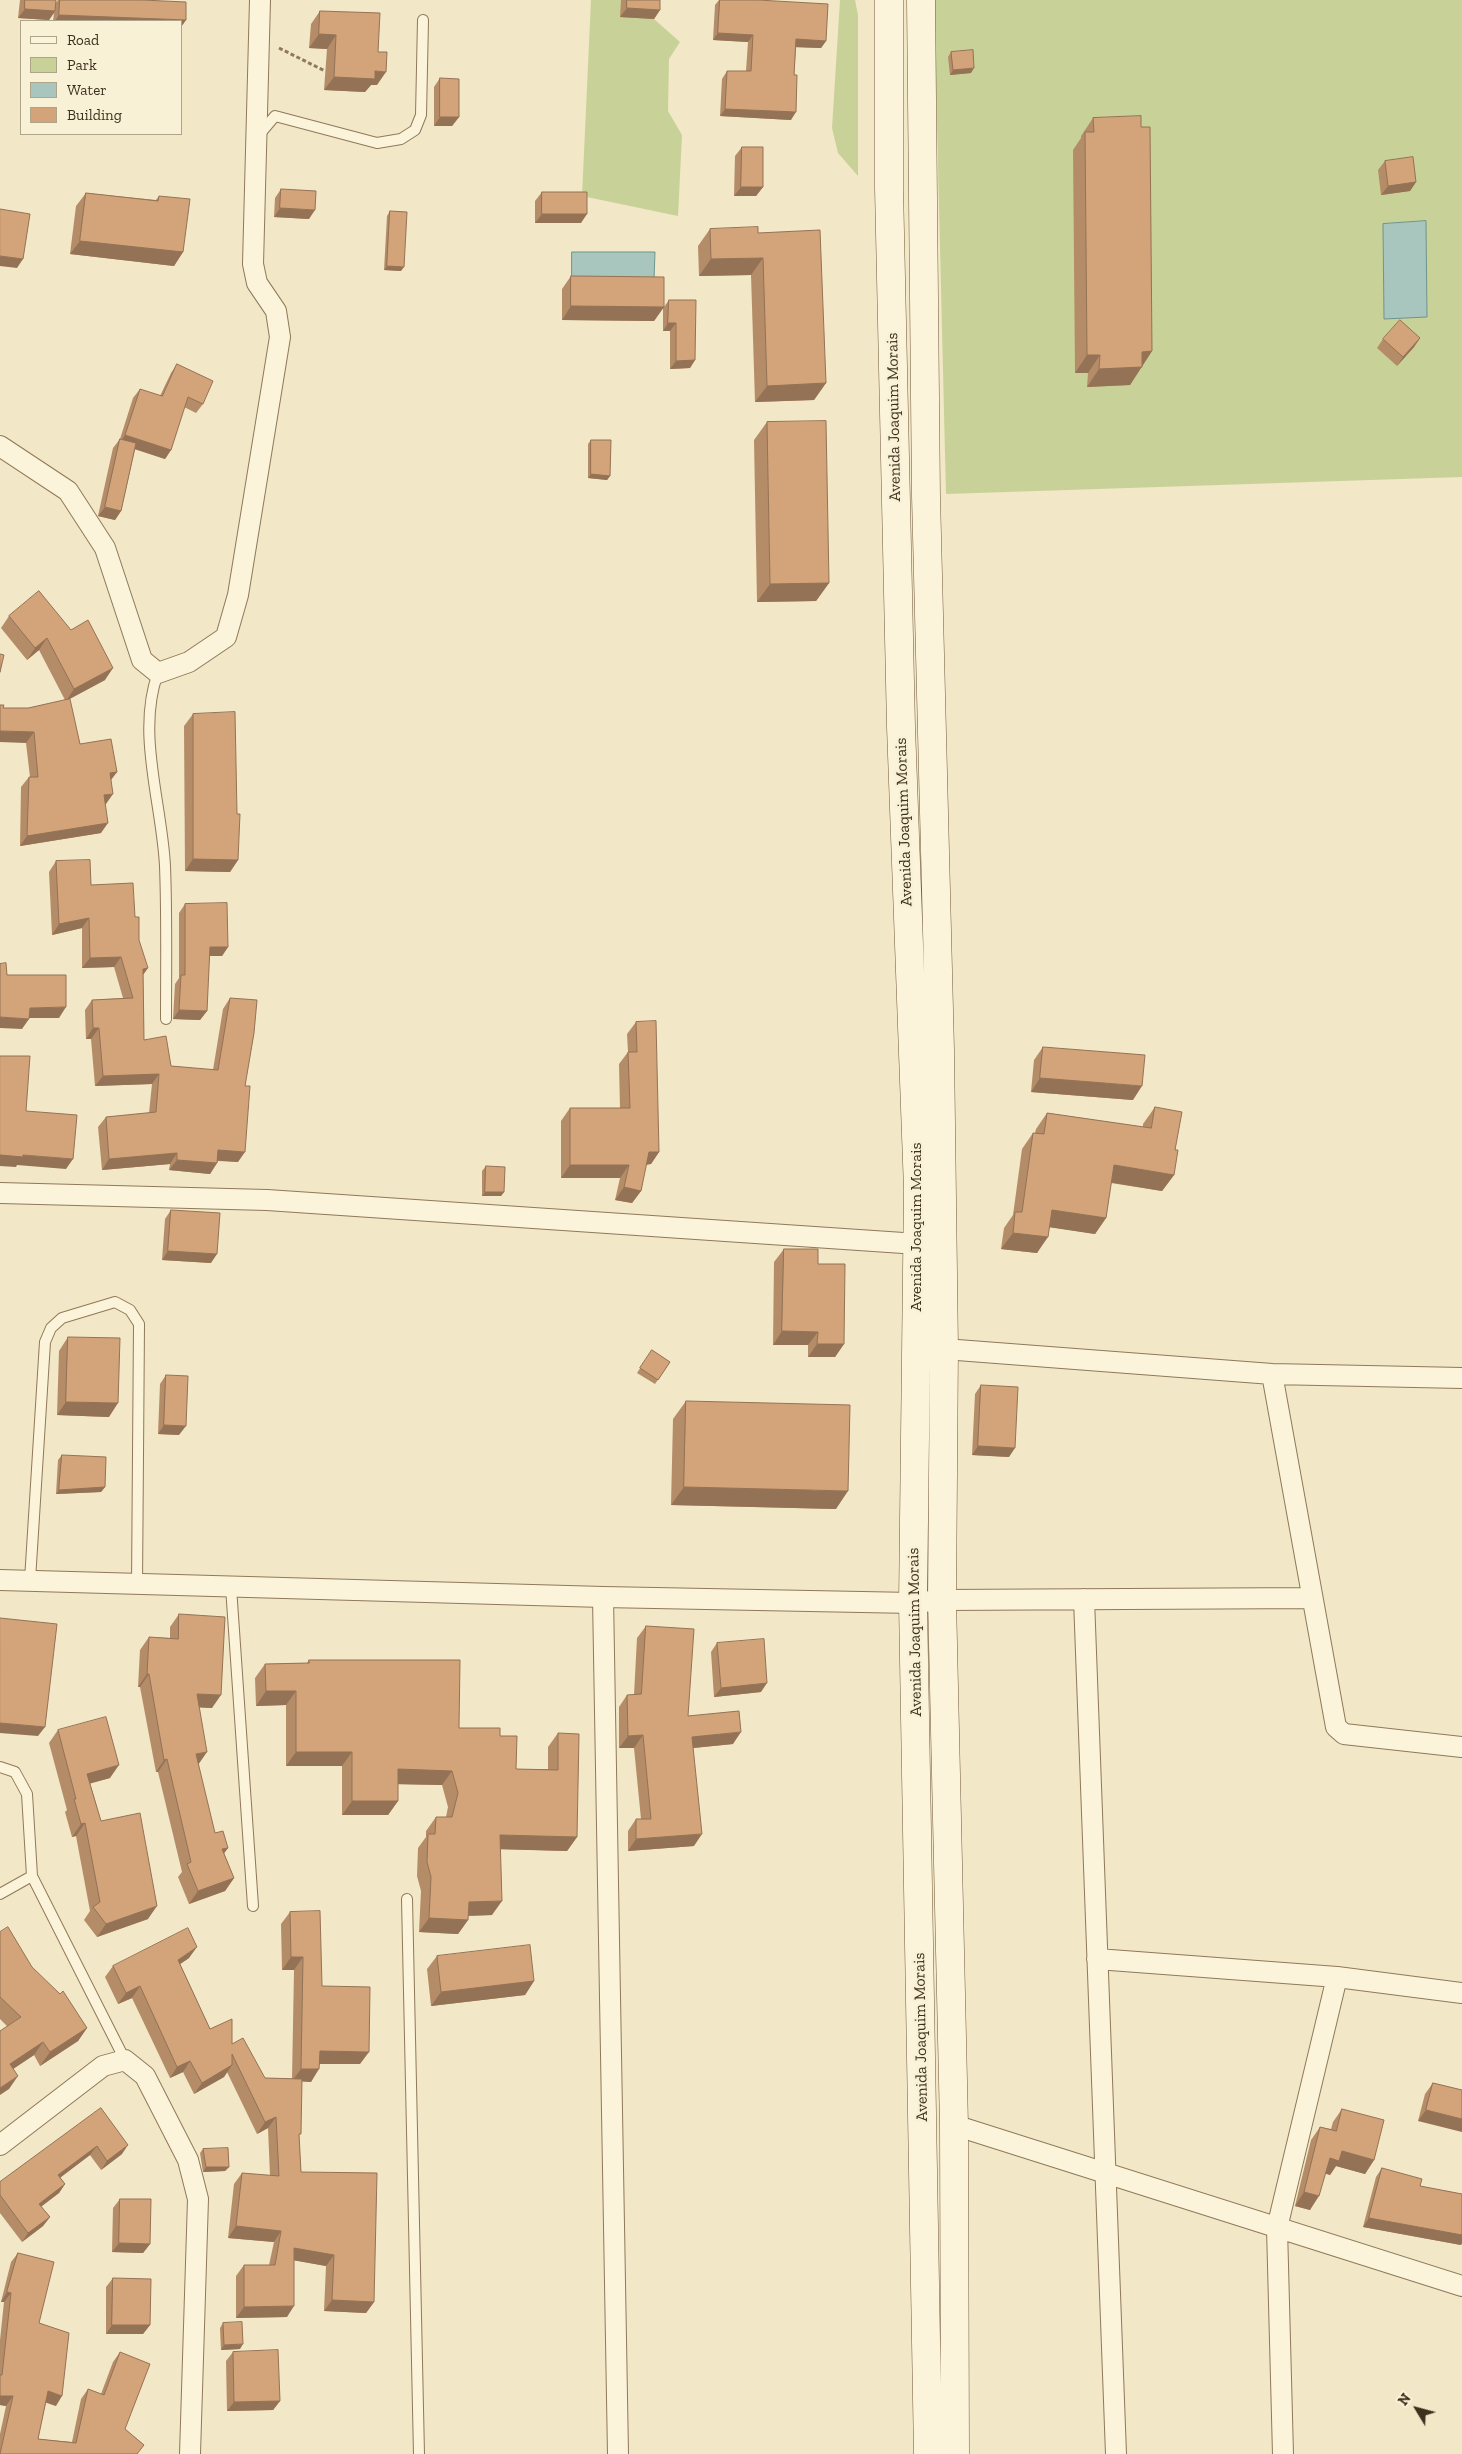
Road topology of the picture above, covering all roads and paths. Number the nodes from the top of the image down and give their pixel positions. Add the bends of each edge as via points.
1 (260, 0) edge
2 (889, 0) edge
3 (922, 0) edge
4 (423, 20) dead end
5 (258, 68) junction
6 (325, 71) dead end
7 (257, 137) junction
8 (0, 446) edge
9 (158, 673) junction
10 (166, 1019) dead end
11 (0, 1193) edge
12 (918, 1244) junction
13 (944, 1349) junction
14 (1272, 1374) junction
15 (1462, 1378) edge
16 (0, 1580) edge
17 (30, 1580) junction
18 (137, 1585) junction
19 (231, 1587) junction
20 (603, 1597) junction
21 (1312, 1598) junction
22 (1084, 1599) junction
23 (942, 1600) junction
24 (913, 1602) junction
25 (1462, 1747) edge
26 (0, 1767) edge
27 (32, 1876) junction
28 (0, 1894) edge
29 (407, 1899) dead end
30 (253, 1906) dead end
31 (1097, 1959) junction
32 (1337, 1976) junction
33 (1462, 1993) edge
34 (125, 2060) junction
35 (954, 2125) junction
36 (0, 2145) edge
37 (1105, 2175) junction
38 (1276, 2228) junction
39 (1462, 2286) edge
40 (190, 2454) edge
41 (418, 2454) edge
42 (618, 2454) edge
43 (928, 2454) edge
44 (955, 2454) edge
45 (1116, 2454) edge
46 (1283, 2454) edge

1 - 5 street
2 - 12 street, Avenida Joaquim Morais via 889,198 900,697
3 - 13 street, Avenida Joaquim Morais via 926,496
4 - 7 lane via 422,115 415,130 401,139 377,143 275,116
5 - 6 path via 278,47
5 - 7 street
7 - 9 street via 253,264 257,283 276,311 280,337 238,594 226,637 189,662
8 - 9 street via 68,492 105,548 142,660
9 - 10 lane via 151,692 148,723 165,865
11 - 12 street via 267,1200
12 - 24 street, Avenida Joaquim Morais
13 - 14 street
13 - 23 street, Avenida Joaquim Morais
14 - 15 street
14 - 21 street
16 - 17 street
17 - 18 street
17 - 18 lane via 45,1342 51,1328 62,1318 115,1302 130,1310 139,1324
18 - 19 street
19 - 20 street
19 - 30 lane
20 - 24 street
20 - 42 street
21 - 22 street
21 - 25 street via 1336,1727 1344,1734
22 - 23 street
22 - 31 street
23 - 24 street
23 - 35 street, Avenida Joaquim Morais
24 - 43 street, Avenida Joaquim Morais
26 - 27 lane via 15,1772 27,1794
27 - 28 lane
27 - 34 lane
29 - 41 lane
31 - 32 street
31 - 37 street
32 - 33 street
32 - 38 street
34 - 36 street via 103,2066
34 - 40 street via 145,2076 188,2160 198,2199
35 - 37 street
35 - 44 street, Avenida Joaquim Morais
37 - 38 street
37 - 45 street
38 - 39 street
38 - 46 street

